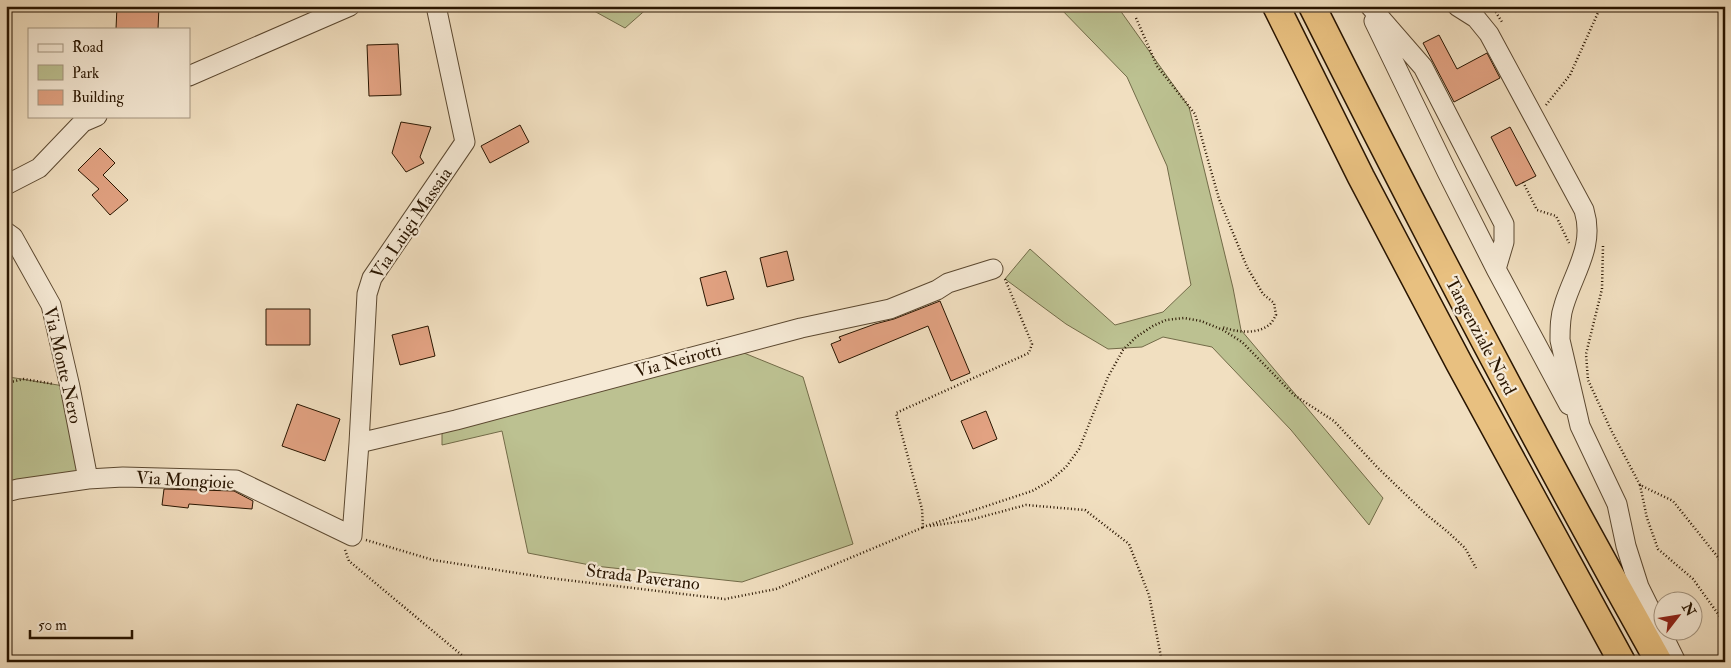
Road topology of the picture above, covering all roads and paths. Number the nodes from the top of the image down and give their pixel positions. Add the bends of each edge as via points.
1 (350, 6) edge
2 (436, 6) edge
3 (1276, 6) edge
4 (1312, 6) edge
5 (1369, 6) edge
6 (1457, 6) edge
7 (1492, 6) edge
8 (1601, 6) edge
9 (1136, 18) dead end
10 (1506, 30) dead end
11 (190, 76) edge
12 (1541, 97) dead end
13 (92, 118) edge
14 (1523, 182) dead end
15 (6, 184) edge
16 (6, 232) edge
17 (1602, 239) dead end
18 (1570, 246) dead end
19 (993, 268) joint
20 (1496, 269) junction
21 (1201, 321) junction
22 (6, 383) edge
23 (70, 387) junction
24 (1580, 426) junction
25 (359, 443) junction
26 (88, 479) junction
27 (1640, 485) junction
28 (6, 492) edge
29 (923, 527) junction
30 (335, 528) junction
31 (352, 536) junction
32 (1725, 566) edge
33 (1476, 568) dead end
34 (1725, 621) edge
35 (470, 662) edge
36 (1162, 662) edge
37 (1622, 662) edge
38 (1659, 662) edge
39 (1676, 662) edge

1 - 11 street
2 - 25 street, Via Luigi Massaia via 465,142 372,278 367,294
3 - 37 highway, Tangenziale Nord via 1361,177
4 - 38 highway, Tangenziale Nord via 1492,357
5 - 20 street via 1446,172
5 - 20 street via 1423,67 1504,224 1504,242
6 - 24 street via 1476,18 1489,34 1588,222 1587,244 1563,306 1560,329
7 - 10 path
8 - 12 path via 1570,74 1546,105
9 - 21 path via 1157,66 1194,114 1219,199 1247,267 1263,294 1274,303 1276,315 1270,325 1252,331 1235,332
13 - 15 street via 83,122 39,168
14 - 18 path via 1537,210 1556,216
16 - 23 street, Via Monte Nero via 12,236 51,305
17 - 27 path via 1602,289 1586,354 1588,380
19 - 25 street, Via Neirotti via 948,283 890,309 801,328
19 - 29 path via 1003,275 1032,344 1029,354 896,413 922,509
20 - 24 street
21 - 29 path via 1184,318 1166,320 1136,337 1123,350 1108,377 1079,449 1050,481 1032,491
21 - 33 path via 1242,342 1294,395 1334,421 1378,468 1465,548
22 - 23 path via 24,379
23 - 26 street, Via Monte Nero
24 - 39 street via 1617,504 1639,587
25 - 31 street, Via Luigi Massaia
26 - 28 street, Via Mongioie
26 - 30 street, Via Mongioie via 236,480
27 - 32 path via 1673,501
27 - 34 path via 1658,549 1693,579
29 - 31 path, Strada Paverano via 776,589 725,599 443,562
29 - 36 path, Strada Paverano via 970,520 1026,505 1085,510 1129,544 1149,595
30 - 31 street, Via Mongioie
30 - 35 path via 349,561

